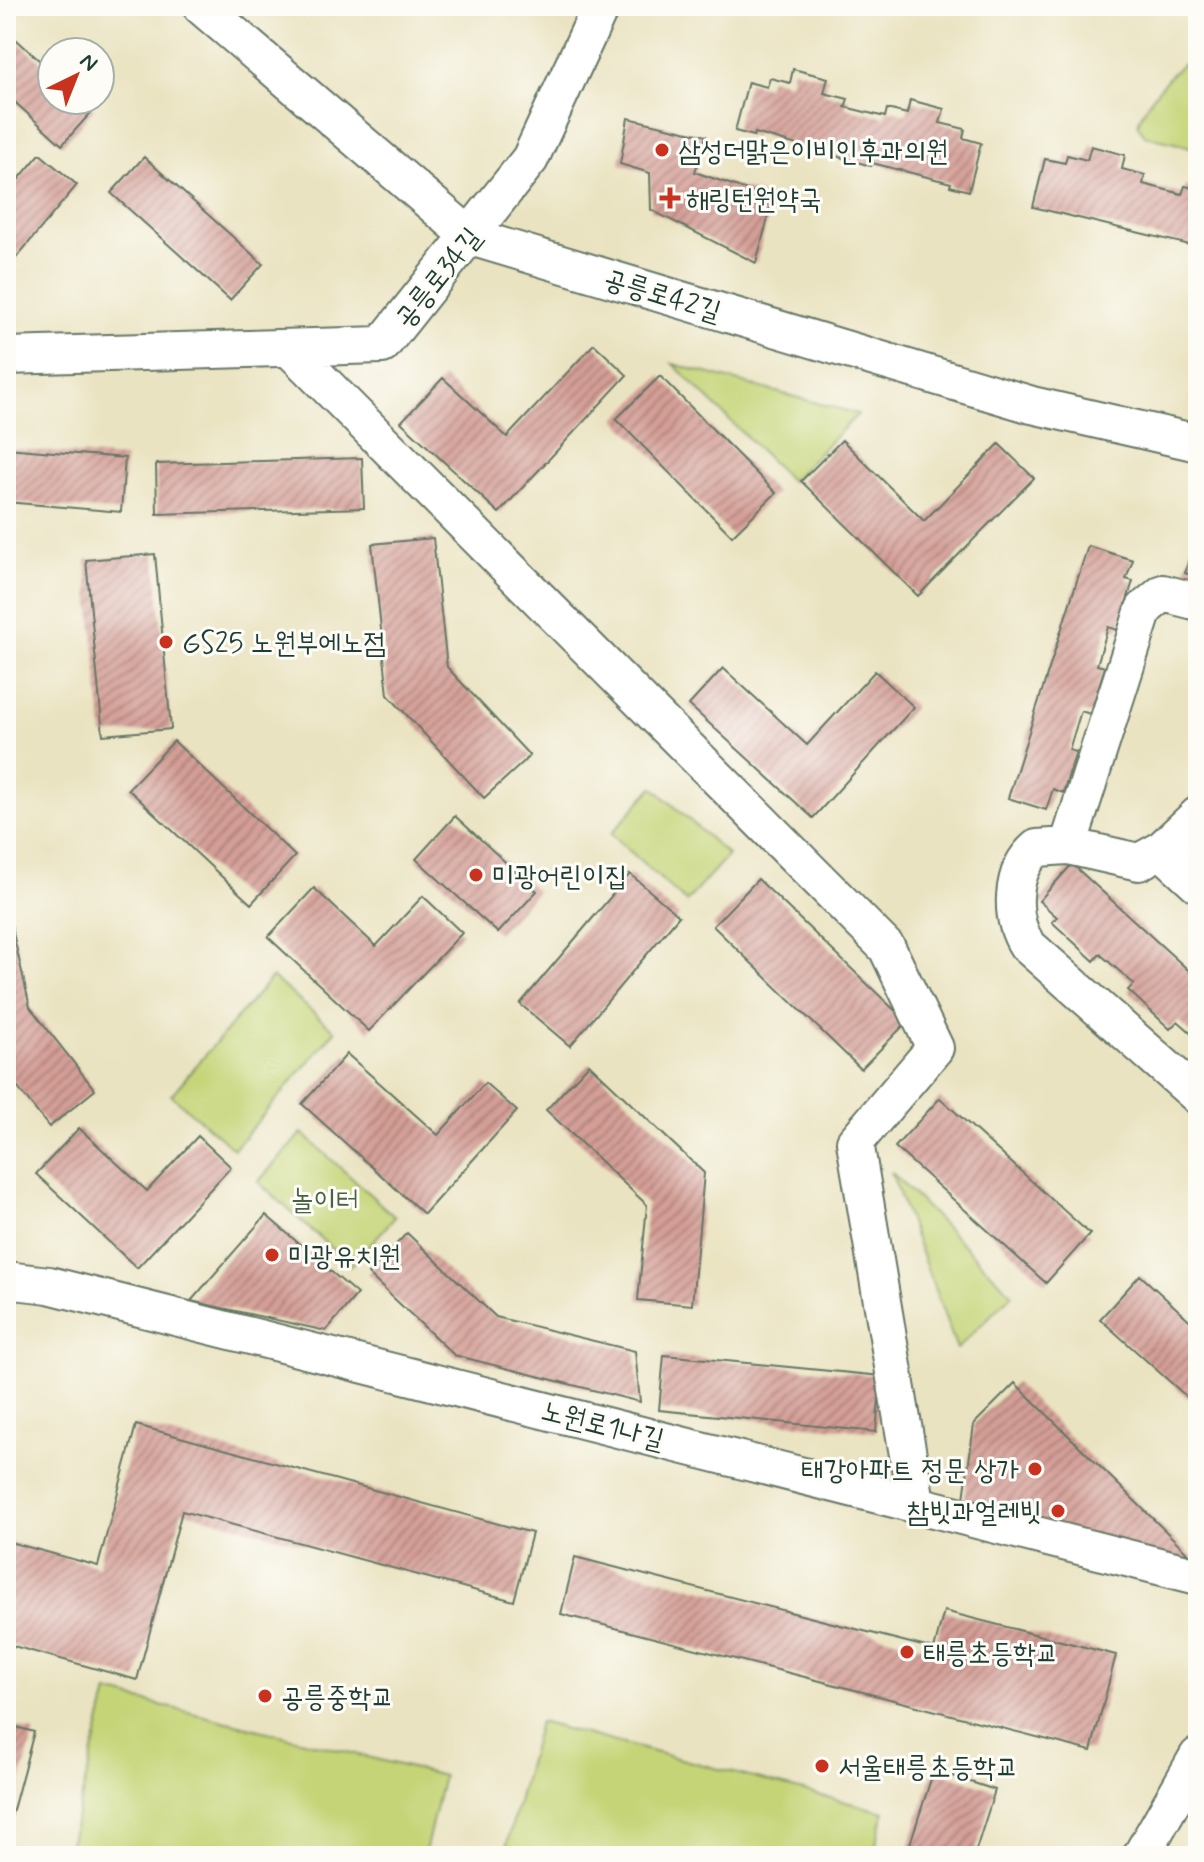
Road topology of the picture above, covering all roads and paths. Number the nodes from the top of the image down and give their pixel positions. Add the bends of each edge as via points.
1 (201, 6) edge
2 (601, 6) edge
3 (471, 237) junction
4 (289, 348) junction
5 (6, 356) edge
6 (1198, 443) edge
7 (1198, 602) edge
8 (1198, 815) edge
9 (1068, 846) junction
10 (1161, 850) junction
11 (1198, 884) edge
12 (1198, 1096) edge
13 (6, 1280) edge
14 (916, 1502) junction
15 (1198, 1576) edge
16 (1198, 1756) edge
17 (1141, 1856) edge

1 - 3 street, 공릉로42길
2 - 3 street, 공릉로34길 via 530,159
3 - 4 street, 공릉로34길 via 382,345
3 - 6 street, 공릉로42길 via 1032,405
4 - 5 street, 공릉로34길
4 - 14 street via 887,948 935,1048 855,1142
7 - 9 street via 1163,593 1144,609
8 - 10 street
9 - 10 street via 1139,862
9 - 12 street via 1037,848 1028,856 1015,896 1017,930 1027,945
10 - 11 street
13 - 14 street, 노원로1나길 via 49,1285
14 - 15 street, 노원로1나길
16 - 17 street

